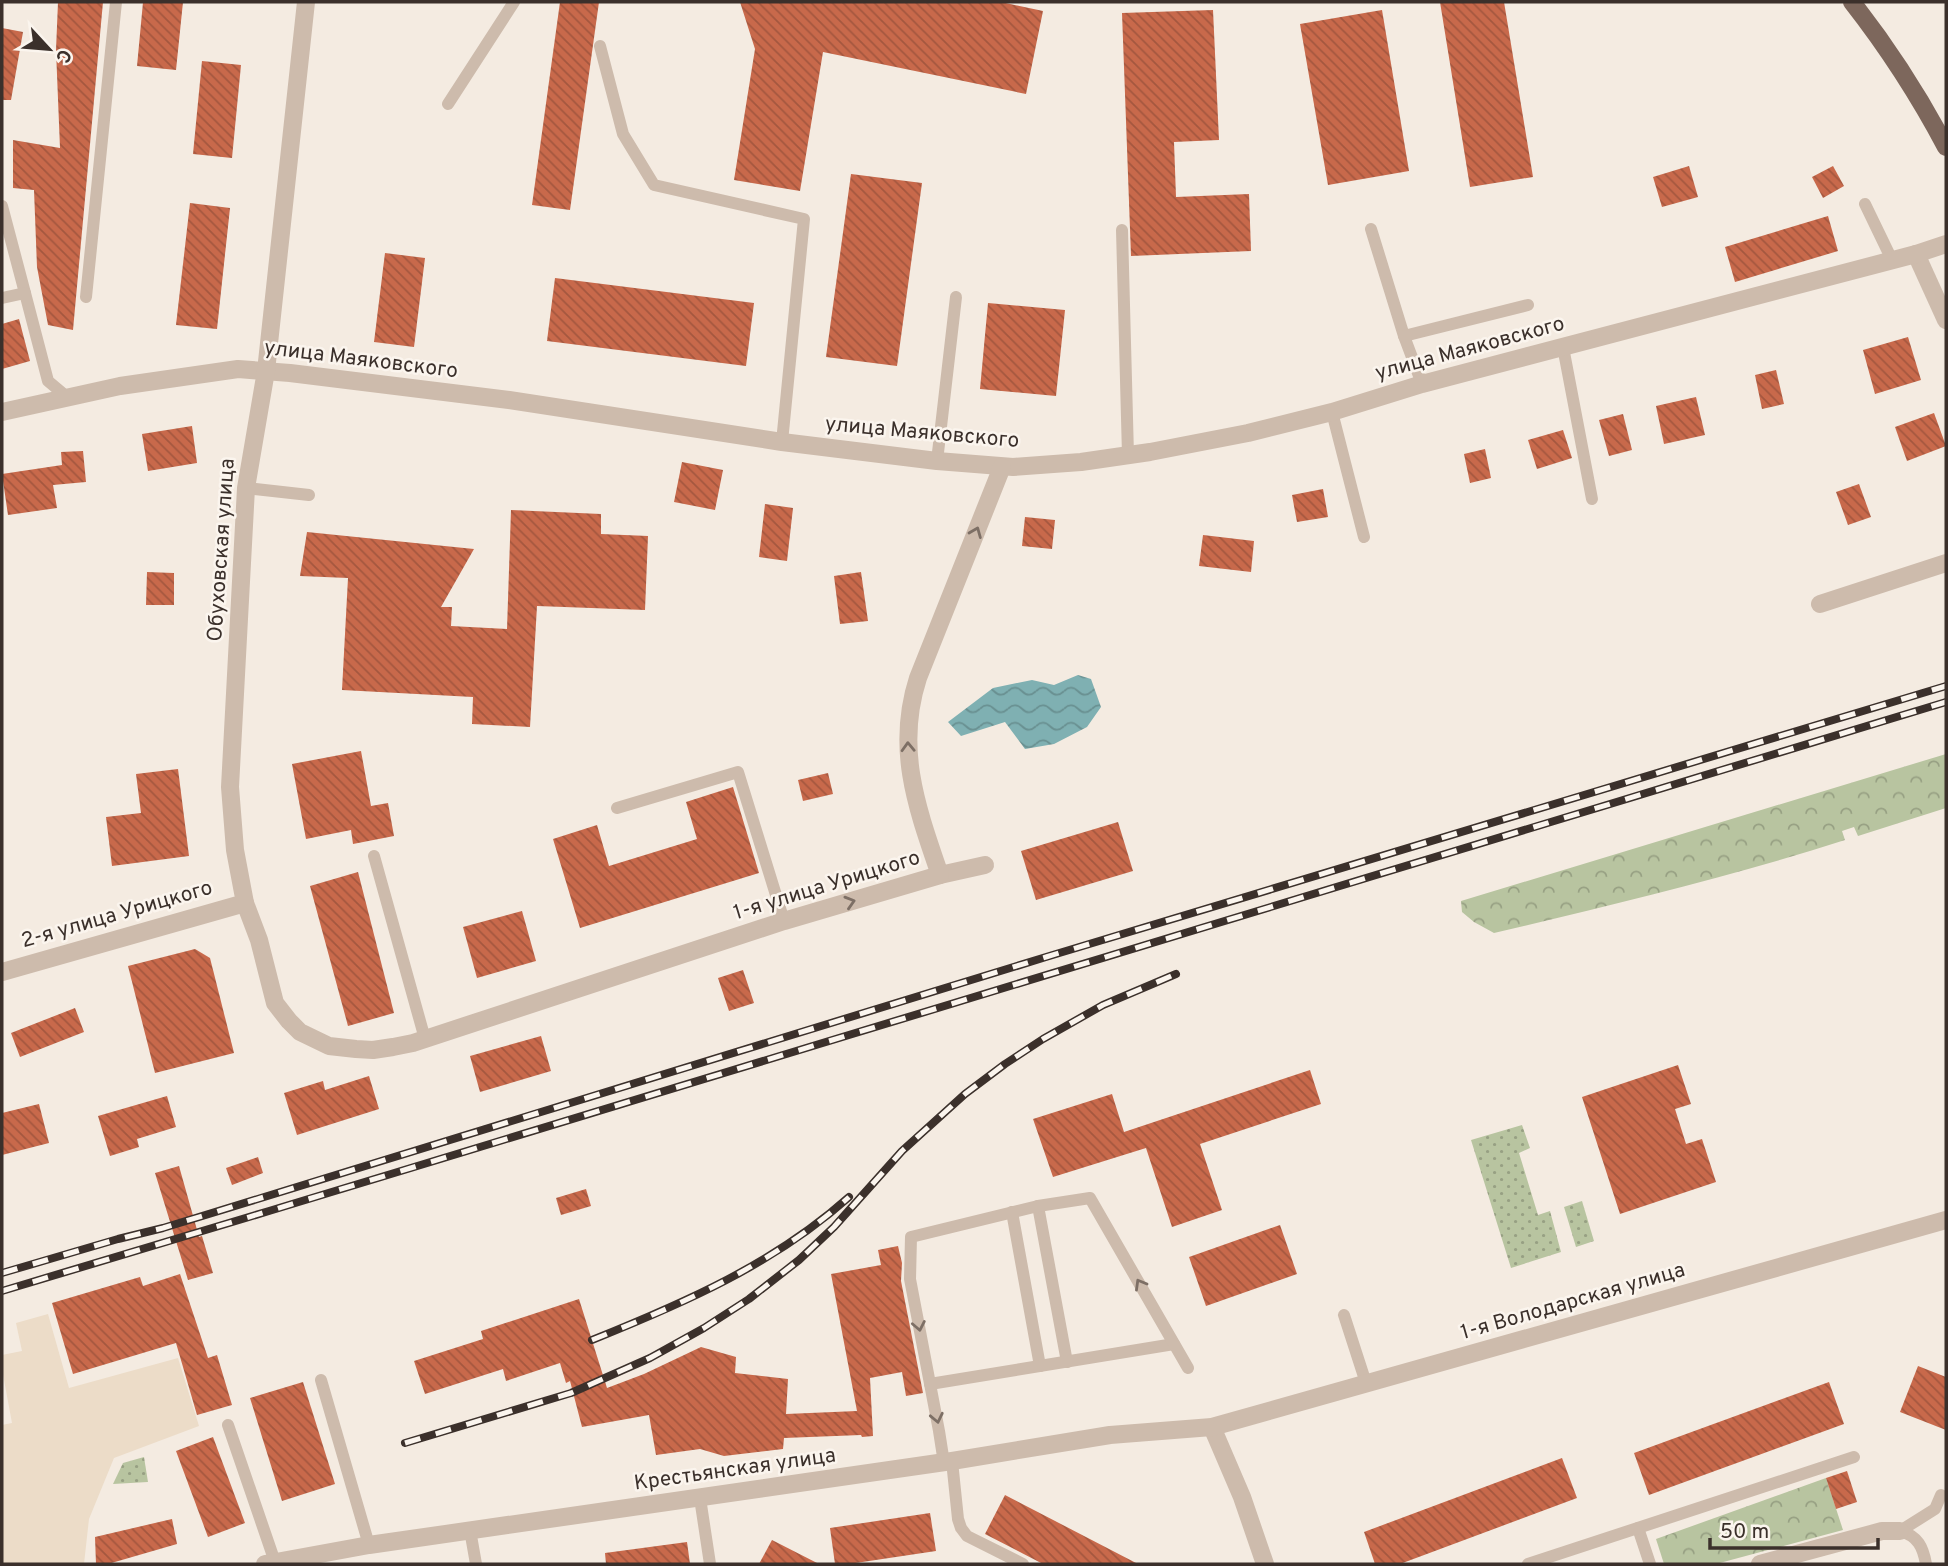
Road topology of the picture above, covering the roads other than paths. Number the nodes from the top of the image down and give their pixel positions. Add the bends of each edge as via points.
1 (116, 2) edge
2 (306, 2) edge
3 (514, 2) edge
4 (1852, 2) edge
5 (600, 46) dead end
6 (448, 104) dead end
7 (1946, 147) edge
8 (1865, 204) dead end
9 (2, 206) edge
10 (1371, 229) dead end
11 (1122, 230) dead end
12 (1946, 244) edge
13 (1916, 254) junction
14 (1892, 260) junction
15 (25, 293) junction
16 (86, 297) dead end
17 (956, 297) dead end
18 (2, 298) edge
19 (1528, 305) dead end
20 (1946, 320) edge
21 (1404, 336) junction
22 (1563, 347) junction
23 (266, 371) junction
24 (1422, 384) junction
25 (67, 397) junction
26 (2, 412) edge
27 (1332, 412) junction
28 (782, 442) junction
29 (1128, 455) junction
30 (937, 461) junction
31 (1002, 467) junction
32 (246, 488) junction
33 (309, 495) dead end
34 (1592, 499) dead end
35 (1364, 537) dead end
36 (1946, 563) edge
37 (1820, 604) dead end
38 (617, 808) dead end
39 (374, 856) dead end
40 (985, 865) dead end
41 (940, 875) junction
42 (245, 903) junction
43 (784, 921) junction
44 (2, 972) edge
45 (425, 1039) junction
46 (314, 1040) joint
47 (1038, 1206) junction
48 (1013, 1212) junction
49 (1946, 1220) edge
50 (1344, 1315) dead end
51 (1174, 1344) junction
52 (1067, 1362) junction
53 (1041, 1366) junction
54 (1188, 1368) dead end
55 (321, 1380) dead end
56 (930, 1384) junction
57 (1366, 1384) junction
58 (228, 1424) dead end
59 (1212, 1427) junction
60 (1854, 1457) dead end
61 (948, 1462) junction
62 (1941, 1495) dead end
63 (700, 1498) junction
64 (1638, 1528) junction
65 (470, 1530) junction
66 (1900, 1531) junction
67 (369, 1545) junction
68 (270, 1563) edge
69 (476, 1564) edge
70 (710, 1564) edge
71 (1023, 1564) edge
72 (1265, 1564) edge
73 (1528, 1564) edge
74 (1650, 1564) edge
75 (1760, 1564) edge
76 (1926, 1564) edge

1 - 16 lane
2 - 23 street, Обуховская улица
3 - 6 lane
4 - 7 main road via 1895,60
5 - 28 lane via 624,134 654,185 804,219
8 - 14 lane
9 - 15 lane
10 - 21 lane
11 - 29 lane
12 - 13 street, улица Маяковского
13 - 14 street, улица Маяковского
13 - 20 street
14 - 22 street, улица Маяковского
15 - 18 lane
15 - 25 lane via 48,381
17 - 30 lane
19 - 21 lane
21 - 24 lane
22 - 24 street, улица Маяковского
22 - 34 lane
23 - 25 street, улица Маяковского via 238,369
23 - 28 street, улица Маяковского via 509,400
23 - 32 street, Обуховская улица
24 - 27 street, улица Маяковского
25 - 26 street, улица Маяковского
27 - 29 street, улица Маяковского
27 - 35 lane
28 - 30 street, улица Маяковского
29 - 31 street, улица Маяковского
30 - 31 street, улица Маяковского
41 -> 31 street, 1-я улица Урицкого via 910,776 910,705
32 - 33 lane
32 - 42 street, Обуховская улица via 230,787
36 - 37 street
38 - 43 lane via 738,772
39 - 45 lane
40 - 41 street
43 -> 41 street, 1-я улица Урицкого
42 - 44 street, 2-я улица Урицкого
42 - 46 street, Обуховская улица via 275,1003
43 - 45 street, 1-я улица Урицкого
45 - 46 street, 1-я улица Урицкого via 373,1050 328,1046
47 - 48 lane
51 -> 47 lane via 1090,1198
47 - 52 lane
48 - 53 lane
48 -> 56 lane via 911,1237 910,1279
49 - 57 street, 1-я Володарская улица
50 - 57 lane
51 - 52 lane
51 - 54 lane
52 - 53 lane
53 - 56 lane
55 - 67 lane
56 -> 61 lane
57 - 59 street, 1-я Володарская улица
58 - 68 lane
59 - 61 street, Крестьянская улица via 1110,1435
59 - 72 street
60 - 64 lane
61 - 63 street, Крестьянская улица
61 - 71 lane via 961,1528 967,1536
62 - 66 lane via 1935,1509
63 - 65 street, Крестьянская улица
63 - 70 lane
64 - 73 lane
64 - 74 lane
65 - 67 street, Крестьянская улица
65 - 69 lane
66 - 75 street via 1882,1531
66 - 76 lane via 1920,1543
67 - 68 street, Крестьянская улица

